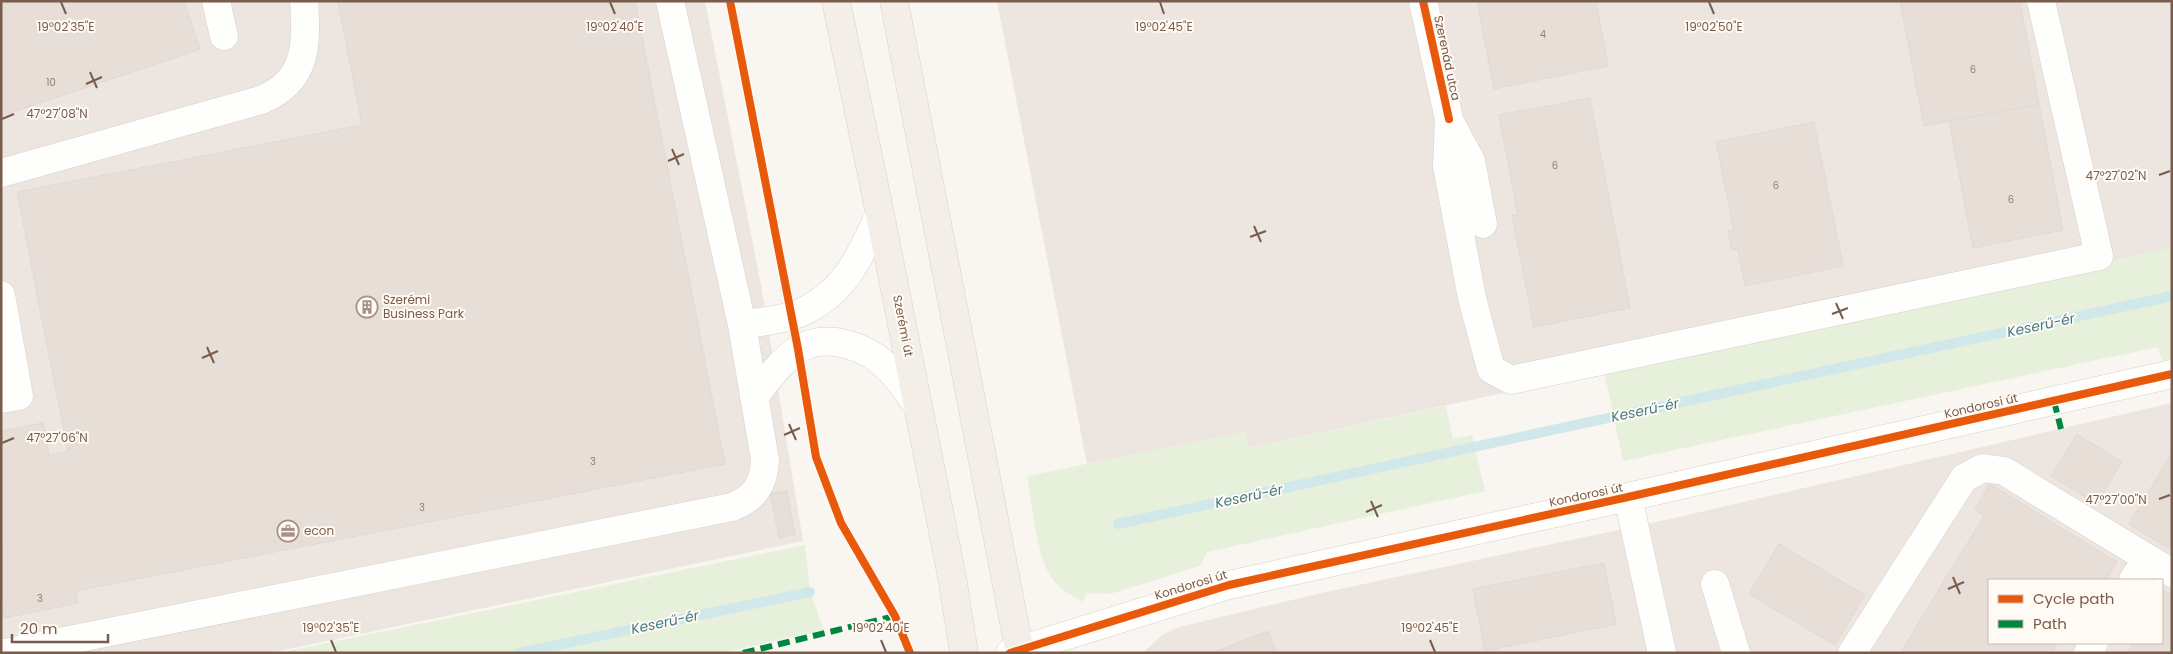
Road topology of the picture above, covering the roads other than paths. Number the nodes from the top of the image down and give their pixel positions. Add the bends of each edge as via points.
1 (216, 1) edge
2 (304, 1) edge
3 (670, 1) edge
4 (836, 1) edge
5 (894, 1) edge
6 (1423, 1) edge
7 (2041, 1) edge
8 (224, 36) dead end
9 (1449, 119) junction
10 (1, 173) edge
11 (880, 214) junction
12 (1483, 224) dead end
13 (1, 295) edge
14 (742, 325) junction
15 (2172, 374) edge
16 (754, 397) junction
17 (1, 399) edge
18 (918, 406) junction
19 (1628, 497) junction
20 (2140, 569) edge
21 (2172, 573) edge
22 (1715, 584) dead end
23 (1017, 652) edge
24 (4, 653) edge
25 (964, 653) edge
26 (1662, 653) edge
27 (1736, 653) edge
28 (1852, 653) edge

1 - 8 street
2 - 10 street via 304,49 300,64 289,84 278,93
3 - 14 street
4 - 11 main road, Szerémi út
5 - 23 main road
6 - 9 street, Szerenád utca
7 - 9 street via 2099,256 1511,380 1491,370 1472,298 1447,166
9 - 12 street via 1471,161
11 - 14 street via 854,269 832,293 806,311
11 - 18 main road, Szerémi út
13 - 17 street via 19,396
14 - 16 street
15 - 19 street, Kondorosi út
16 - 18 street via 798,349 834,342 868,352 890,369
16 - 24 street via 765,475 754,495 732,507
18 - 25 main road, Szerémi út
19 - 23 street, Kondorosi út via 1228,585
19 - 26 street
20 - 21 street
20 - 28 street via 2004,471 1983,468 1964,478
22 - 27 street

